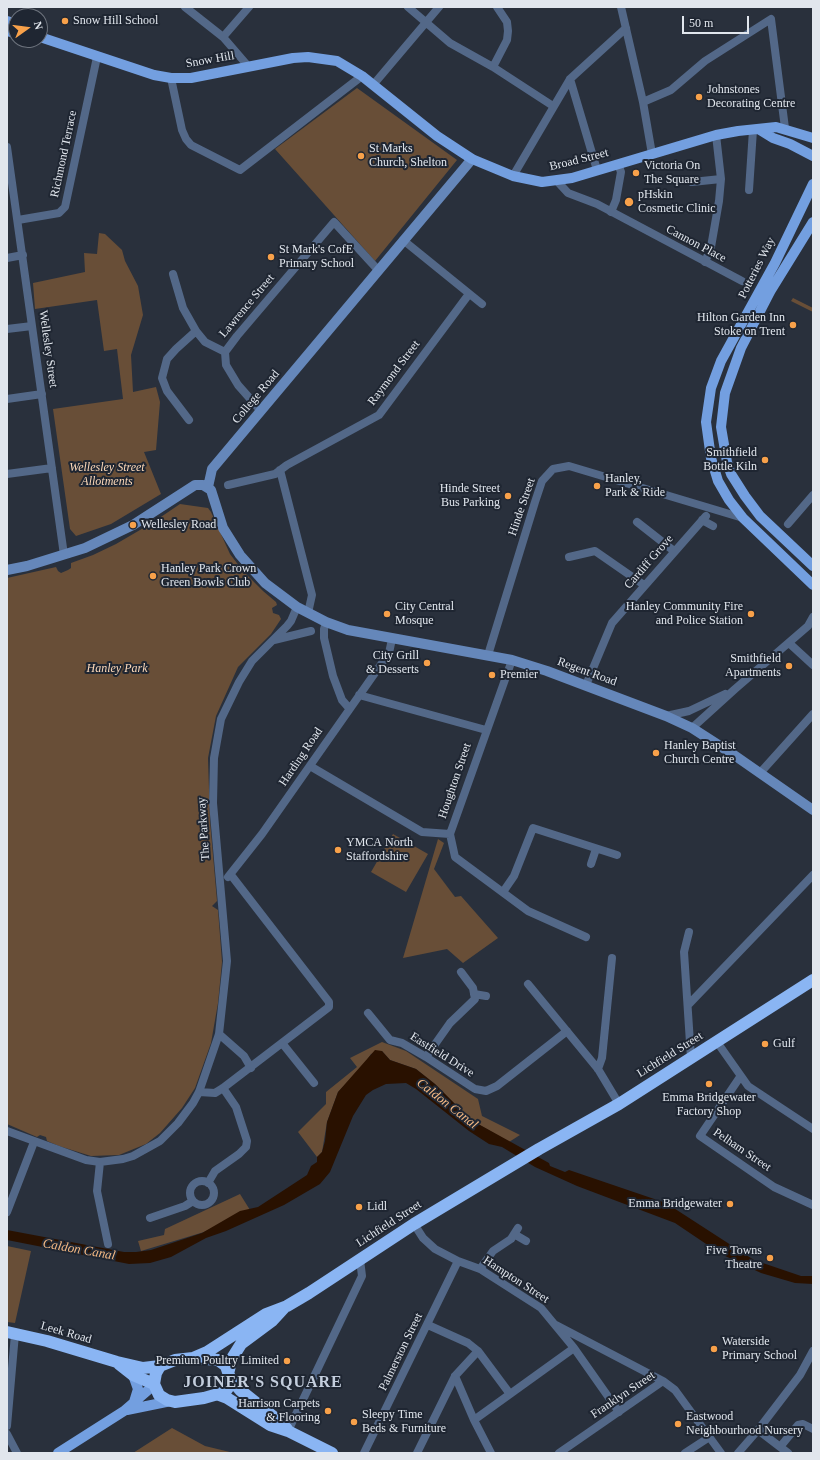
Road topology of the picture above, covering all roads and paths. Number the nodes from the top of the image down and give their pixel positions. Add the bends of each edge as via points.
1 (185, 7) edge
2 (249, 7) edge
3 (408, 7) edge
4 (439, 7) edge
5 (497, 7) edge
6 (621, 7) edge
7 (425, 23) junction
8 (626, 28) junction
9 (223, 37) junction
10 (48, 40) edge
11 (96, 57) junction
12 (317, 58) joint
13 (248, 66) junction
14 (493, 67) junction
15 (362, 76) junction
16 (171, 78) junction
17 (570, 79) junction
18 (373, 85) junction
19 (643, 102) junction
20 (553, 106) junction
21 (785, 128) junction
22 (756, 130) junction
23 (716, 135) junction
24 (813, 138) edge
25 (7, 147) edge
26 (652, 154) junction
27 (813, 156) edge
28 (472, 159) junction
29 (618, 164) junction
30 (597, 170) junction
31 (513, 176) junction
32 (720, 180) junction
33 (557, 181) junction
34 (692, 182) dead end
35 (813, 184) edge
36 (749, 190) dead end
37 (611, 212) junction
38 (18, 220) junction
39 (813, 222) edge
40 (403, 240) junction
41 (23, 255) junction
42 (7, 258) edge
43 (705, 262) junction
44 (378, 270) junction
45 (173, 274) dead end
46 (742, 281) dead end
47 (469, 294) junction
48 (482, 304) dead end
49 (32, 326) junction
50 (7, 329) edge
51 (196, 331) junction
52 (225, 352) junction
53 (42, 394) junction
54 (7, 399) edge
55 (261, 412) junction
56 (189, 420) dead end
57 (52, 468) junction
58 (280, 470) junction
59 (7, 474) edge
60 (228, 484) dead end
61 (208, 487) junction
62 (813, 495) edge
63 (743, 518) junction
64 (637, 522) dead end
65 (788, 524) dead end
66 (713, 526) dead end
67 (674, 551) junction
68 (64, 555) junction
69 (569, 557) dead end
70 (813, 566) edge
71 (7, 570) edge
72 (644, 585) junction
73 (813, 585) edge
74 (297, 607) junction
75 (308, 613) junction
76 (813, 617) edge
77 (326, 622) junction
78 (810, 625) edge
79 (311, 632) dead end
80 (392, 639) junction
81 (274, 640) junction
82 (789, 643) junction
83 (488, 655) junction
84 (512, 660) junction
85 (813, 665) edge
86 (586, 685) junction
87 (735, 689) junction
88 (359, 696) junction
89 (349, 708) junction
90 (813, 714) edge
91 (666, 716) junction
92 (692, 728) junction
93 (486, 730) junction
94 (310, 766) junction
95 (760, 773) junction
96 (813, 810) edge
97 (450, 834) junction
98 (596, 849) junction
99 (617, 855) dead end
100 (591, 864) dead end
101 (231, 875) junction
102 (813, 875) edge
103 (220, 882) junction
104 (503, 892) junction
105 (689, 932) dead end
106 (586, 937) dead end
107 (612, 958) dead end
108 (461, 972) dead end
109 (812, 983) edge
110 (528, 984) dead end
111 (474, 994) junction
112 (486, 996) dead end
113 (688, 1004) junction
114 (368, 1013) dead end
115 (567, 1031) junction
116 (219, 1034) junction
117 (717, 1042) junction
118 (282, 1043) junction
119 (426, 1057) junction
120 (692, 1058) junction
121 (251, 1068) junction
122 (598, 1069) junction
123 (740, 1077) junction
124 (314, 1083) dead end
125 (223, 1088) junction
126 (199, 1092) junction
127 (619, 1104) junction
128 (813, 1129) edge
129 (7, 1131) edge
130 (34, 1142) junction
131 (100, 1162) junction
132 (208, 1183) junction
133 (193, 1201) junction
134 (813, 1206) edge
135 (7, 1212) edge
136 (150, 1218) dead end
137 (414, 1224) junction
138 (526, 1241) dead end
139 (108, 1244) dead end
140 (360, 1260) junction
141 (458, 1261) junction
142 (480, 1269) junction
143 (287, 1306) junction
144 (428, 1324) junction
145 (554, 1324) junction
146 (11, 1333) edge
147 (574, 1348) junction
148 (478, 1351) junction
149 (813, 1351) edge
150 (193, 1358) junction
151 (118, 1362) junction
152 (160, 1366) junction
153 (230, 1374) junction
154 (133, 1375) junction
155 (455, 1376) junction
156 (663, 1381) junction
157 (154, 1385) junction
158 (510, 1394) junction
159 (220, 1395) junction
160 (171, 1401) junction
161 (134, 1402) junction
162 (124, 1411) junction
163 (619, 1412) junction
164 (474, 1420) junction
165 (7, 1426) edge
166 (813, 1429) edge
167 (758, 1430) junction
168 (288, 1431) junction
169 (7, 1434) edge
170 (708, 1438) junction
171 (780, 1447) junction
172 (17, 1453) edge
173 (58, 1453) edge
174 (332, 1453) edge
175 (364, 1453) edge
176 (417, 1453) edge
177 (492, 1453) edge
178 (559, 1453) edge
179 (685, 1453) edge
180 (721, 1453) edge
181 (738, 1453) edge
182 (788, 1453) edge

1 - 9 street
2 - 9 street
3 - 7 street
4 - 7 street
5 - 14 street via 507,22 508,31 507,40
6 - 8 street
7 - 14 street via 450,42
7 - 18 street
8 - 17 street
8 - 19 street
9 - 13 street
10 - 11 main road, Snow Hill
11 - 16 main road, Snow Hill
11 - 38 street, Richmond Terrace via 65,207 59,213
12 - 13 main road, Snow Hill via 294,58
12 - 15 main road, Broad Street via 337,62
13 - 16 main road, Snow Hill via 191,78
14 - 20 street
15 - 16 street via 240,170 191,145 182,130
15 - 18 main road, Broad Street
17 - 20 street
17 - 30 street
18 - 28 main road, Broad Street via 437,136
19 - 21 street via 671,90 705,61 771,19
19 - 26 street
20 - 31 street
21 - 22 main road, Broad Street
21 - 24 main road, Broad Street
22 - 23 main road, Broad Street
22 - 27 main road
22 - 36 street
23 - 26 main road, Broad Street
23 - 32 street
25 - 38 street, Wellesley Street
26 - 29 main road, Broad Street
28 - 31 main road, Broad Street
28 - 40 street, College Road
29 - 30 main road, Broad Street
29 - 37 street via 621,172
30 - 33 main road, Broad Street
31 - 33 main road, Broad Street via 542,182
32 - 34 street
32 - 43 street via 717,223
33 - 37 street, Cannon Place via 568,193
35 - 63 main road, Potteries Way via 766,279 721,361 711,388 706,422 711,458 718,481
37 - 43 street, Cannon Place
38 - 41 street, Wellesley Street
39 - 70 main road, Potteries Way via 741,348 725,393 721,427 727,462 745,496 760,516
40 - 44 street, College Road
40 - 47 street
41 - 42 street
41 - 49 street, Wellesley Street
43 - 46 street, Cannon Place
44 - 52 street, Lawrence Street via 334,222
44 - 55 street, College Road
45 - 51 street via 183,308
47 - 48 street
47 - 58 street, Raymond Street via 379,414
49 - 50 street
49 - 53 street, Wellesley Street
51 - 52 street via 205,342
51 - 56 street via 167,358 162,378 166,392
52 - 55 street, Lawrence Street via 231,376
53 - 54 street
53 - 57 street, Wellesley Street
55 - 61 street, College Road via 212,469
57 - 59 street
57 - 68 street, Wellesley Street
58 - 60 street, Raymond Street via 275,474
58 - 75 street via 312,594
61 - 68 street via 195,485 133,525
61 - 74 street, Regent Road via 214,495 224,528 240,555 265,582
62 - 65 street
63 - 73 main road, Potteries Way
63 - 83 street, Hinde Street via 569,466 550,471 542,481 534,502
64 - 67 street
66 - 67 street, Cardiff Grove via 704,518
67 - 72 street, Cardiff Grove
68 - 71 street
69 - 72 street via 595,551
72 - 86 street, Cardiff Grove via 612,623
74 - 75 street, Regent Road
74 - 81 street, The Parkway via 291,621
75 - 77 street, Regent Road
76 - 78 street
77 - 80 street, Regent Road via 348,630
77 - 89 street via 324,638 333,676 342,700
78 - 82 street
79 - 81 street
80 - 83 street, Regent Road
80 - 88 street, Harding Road via 389,653
81 - 103 street, The Parkway via 252,661 238,682 221,719 214,758 213,803
82 - 85 street
82 - 87 street
83 - 84 street, Regent Road
84 - 86 street, Regent Road
84 - 93 street, Houghton Street
86 - 91 street, Regent Road
87 - 91 street via 689,711
87 - 92 street
88 - 89 street, Harding Road
88 - 93 street
89 - 94 street, Harding Road
90 - 95 street
91 - 92 street, Regent Road
92 - 95 street, Regent Road
93 - 97 street, Houghton Street
94 - 97 street via 422,832
94 - 101 street, Harding Road
95 - 96 street, Regent Road
97 - 104 street, Houghton Street via 455,857
98 - 99 street
98 - 100 street
98 - 104 street via 533,828 514,876
101 - 103 street, Harding Road
101 - 118 street via 329,1002 329,1006
102 - 113 street
103 - 116 street, The Parkway via 227,961
104 - 106 street, Houghton Street via 528,911
105 - 113 street via 684,952
107 - 122 street via 602,1058
108 - 111 street via 473,988
109 - 117 highway, Lichfield Street
110 - 115 street
111 - 112 street
111 - 119 street via 475,999 450,1024
113 - 120 street
114 - 119 street, Eastfield Drive via 390,1040 402,1043
115 - 119 street, Eastfield Drive via 494,1089 486,1091 475,1089
115 - 122 street
116 - 121 street via 244,1056
116 - 126 street, The Parkway
117 - 120 highway, Lichfield Street
117 - 123 street
118 - 121 street
118 - 124 street
120 - 127 highway, Lichfield Street
121 - 125 street
122 - 127 street
123 - 128 street via 748,1086
123 - 134 street, Pelham Street via 700,1136 774,1186
125 - 126 street via 215,1093
125 - 132 street via 238,1112 247,1140 246,1147 215,1172
126 - 131 street, The Parkway via 185,1114 160,1141 133,1156
127 - 137 highway, Lichfield Street
129 - 130 street, The Parkway
130 - 131 street, The Parkway via 77,1158
130 - 135 street
131 - 139 street via 97,1191
132 - 133 street via 200,1181 194,1184 190,1191
132 - 133 street via 214,1193 211,1200 204,1204
133 - 136 street via 186,1206
137 - 140 highway, Lichfield Street
137 - 141 street, Hampton Street via 422,1238 435,1249
138 - 142 street via 516,1231 511,1239 493,1251
140 - 143 highway, Lichfield Street
140 - 168 street via 362,1276
141 - 142 street, Hampton Street
141 - 144 street, Palmerston Street
142 - 145 street, Hampton Street via 541,1308
143 - 150 highway, Lichfield Street via 266,1314 207,1352
143 - 153 highway, Lichfield Street via 272,1321 241,1344 233,1356
144 - 148 street via 468,1343
144 - 175 street, Palmerston Street
145 - 147 street, Hampton Street
145 - 156 street
146 - 151 highway, Leek Road
146 - 165 street
147 - 158 street
147 - 163 street, Hampton Street
148 - 155 street
148 - 158 street
149 - 167 street via 800,1375
150 - 152 highway, Leek Road via 175,1360
150 - 153 highway via 218,1360
151 - 152 highway, Leek Road via 143,1368
151 - 154 highway, Leek Road
152 - 157 highway
153 - 159 highway, Lichfield Street via 228,1388
153 - 168 highway via 240,1390
154 - 157 highway, Leek Road
154 - 161 main road via 138,1389
155 - 164 street
155 - 176 street
156 - 163 street, Franklyn Street
156 - 170 street, Franklyn Street via 675,1390
157 - 160 highway via 160,1395
157 - 161 main road
158 - 164 street
159 - 160 highway
159 - 168 highway via 270,1425
160 - 162 main road
161 - 162 main road
162 - 173 main road
163 - 178 street, Franklyn Street
164 - 177 street
166 - 171 street via 803,1424 798,1425
167 - 171 street
167 - 181 street
168 - 174 highway
169 - 172 street
170 - 179 street
170 - 180 street, Franklyn Street
171 - 182 street

